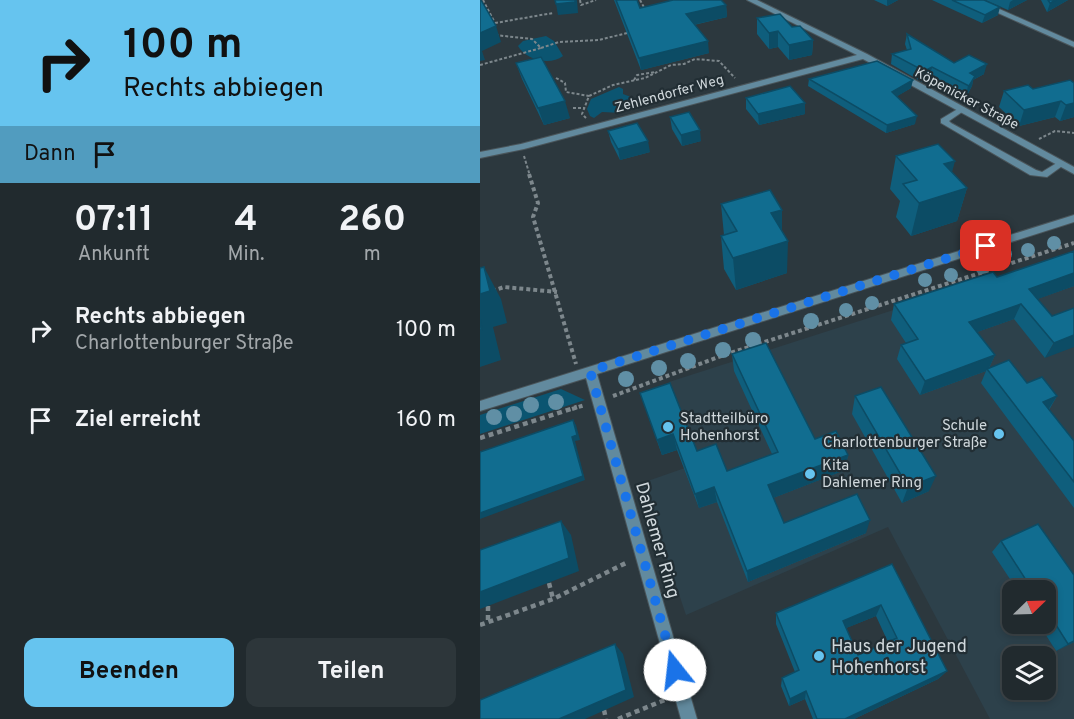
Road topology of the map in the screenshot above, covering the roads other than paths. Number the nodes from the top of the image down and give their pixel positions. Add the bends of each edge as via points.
1 (751, 0) edge
2 (973, 0) edge
3 (1074, 45) edge
4 (864, 56) junction
5 (961, 110) junction
6 (480, 155) edge
7 (1060, 164) junction
8 (1074, 171) edge
9 (1074, 218) edge
10 (584, 373) junction
11 (480, 406) edge
12 (689, 719) edge

1 - 4 street, Köpenicker Straße
2 - 3 street
4 - 5 street, Köpenicker Straße
4 - 6 street, Zehlendorfer Weg
5 - 7 street, Köpenicker Straße
5 - 7 street via 944,121 1033,173 1044,174
7 - 8 street, Köpenicker Straße
9 - 10 street
10 - 11 street
10 - 12 street, Dahlemer Ring

